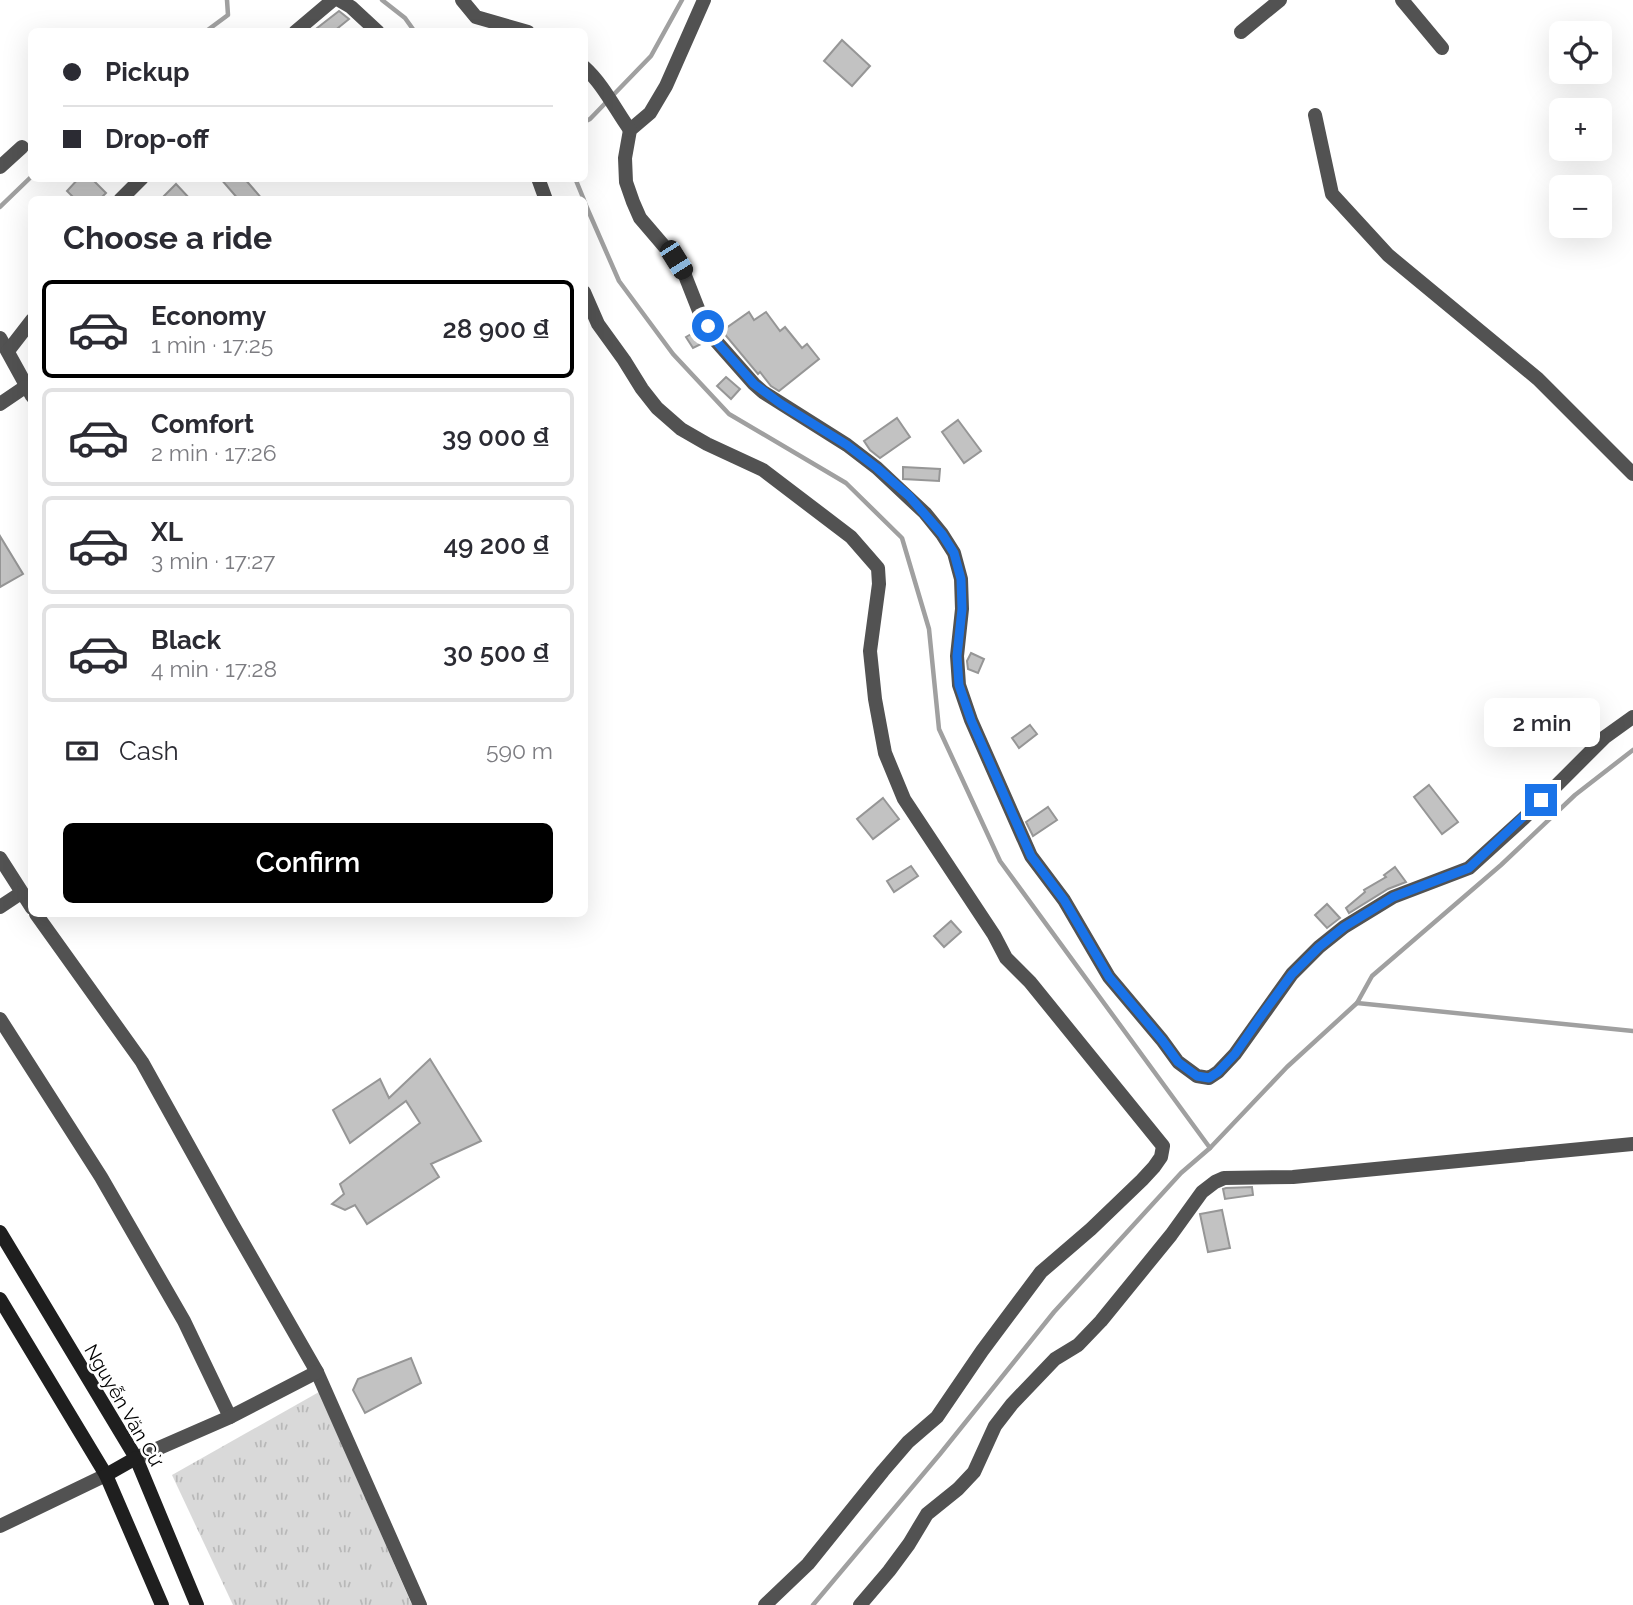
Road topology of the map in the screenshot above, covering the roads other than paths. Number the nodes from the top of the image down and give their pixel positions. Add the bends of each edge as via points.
1 (333, 0) edge
2 (339, 0) edge
3 (462, 0) edge
4 (704, 0) edge
5 (1279, 0) edge
6 (1402, 0) edge
7 (300, 28) edge
8 (374, 28) edge
9 (514, 28) edge
10 (1241, 32) dead end
11 (1442, 48) dead end
12 (590, 72) edge
13 (1315, 116) dead end
14 (630, 130) junction
15 (22, 147) dead end
16 (0, 167) edge
17 (138, 182) edge
18 (124, 196) edge
19 (588, 301) edge
20 (28, 325) edge
21 (0, 338) edge
22 (8, 351) junction
23 (28, 391) edge
24 (0, 404) edge
25 (1633, 474) edge
26 (1633, 717) edge
27 (0, 858) edge
28 (21, 893) junction
29 (28, 903) edge
30 (0, 907) edge
31 (38, 917) edge
32 (0, 1019) edge
33 (1633, 1144) edge
34 (0, 1232) edge
35 (0, 1299) edge
36 (317, 1372) junction
37 (230, 1418) junction
38 (136, 1458) junction
39 (106, 1475) junction
40 (0, 1526) edge
41 (162, 1605) edge
42 (197, 1605) edge
43 (420, 1605) edge
44 (765, 1605) edge
45 (860, 1605) edge

1 - 7 street
2 - 8 street
3 - 9 street via 476,17
4 - 14 street via 666,86 650,113
5 - 10 street
6 - 11 street
12 - 14 street
13 - 25 street via 1332,194 1388,255 1538,379
14 - 26 street via 626,182 633,202 640,218 676,260 716,341 763,392 847,445 909,496 954,553 961,579 959,685 1022,837 1109,977 1178,1062 1197,1076 1209,1078 1218,1072 1292,974 1319,947 1393,897 1469,868 1605,737
15 - 16 street
17 - 18 street
19 - 44 street via 598,324 656,408 681,429 763,470 851,537 878,568 870,651 875,699 885,753 904,799 1006,958 1163,1146 1161,1157 1142,1180 1041,1272 937,1417 908,1441 808,1564
20 - 22 street
21 - 22 street
22 - 23 street
23 - 24 street
27 - 28 street
28 - 29 street
28 - 30 street
31 - 36 street via 142,1062
32 - 37 street via 108,1189 184,1321
33 - 45 street via 1215,1182 1202,1192 1101,1321 1078,1345 1055,1359 1012,1404 995,1426 974,1472 927,1514
34 - 38 main road, Nguyễn Văn Cừ
35 - 39 main road
36 - 37 street
36 - 43 street
37 - 38 street
38 - 39 main road
38 - 42 main road, Nguyễn Văn Cừ
39 - 40 street
39 - 41 main road

